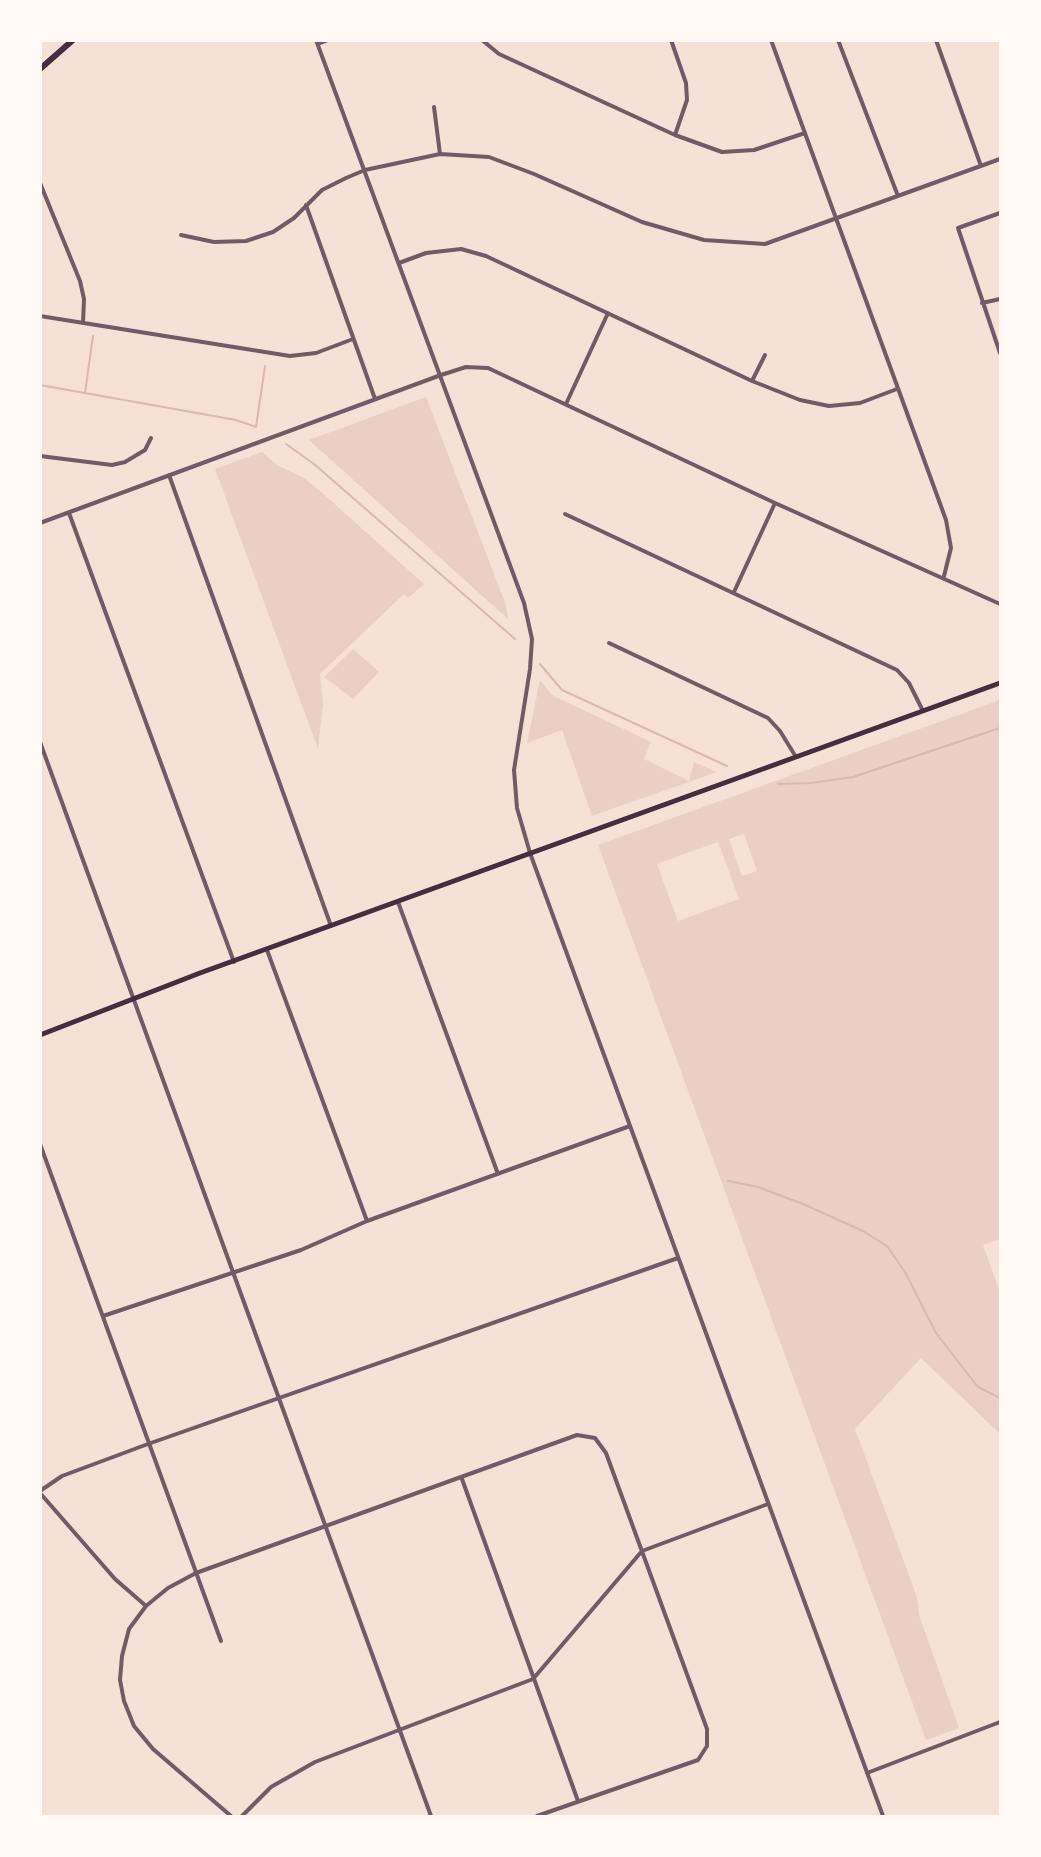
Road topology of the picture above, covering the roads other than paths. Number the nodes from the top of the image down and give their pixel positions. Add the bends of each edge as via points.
1 (73, 40) edge
2 (328, 40) edge
3 (482, 40) edge
4 (671, 40) edge
5 (771, 40) edge
6 (838, 40) edge
7 (936, 40) edge
8 (317, 43) edge
9 (40, 69) edge
10 (434, 107) dead end
11 (805, 133) junction
12 (675, 135) junction
13 (440, 154) junction
14 (1000, 159) edge
15 (981, 166) junction
16 (365, 170) junction
17 (40, 183) edge
18 (898, 196) junction
19 (306, 204) junction
20 (1000, 213) edge
21 (836, 220) junction
22 (181, 235) dead end
23 (399, 263) junction
24 (1000, 299) edge
25 (982, 303) junction
26 (608, 313) junction
27 (40, 316) edge
28 (84, 323) junction
29 (353, 339) junction
30 (1000, 353) edge
31 (765, 355) dead end
32 (441, 375) junction
33 (752, 381) junction
34 (897, 389) junction
35 (375, 399) junction
36 (566, 404) junction
37 (151, 438) dead end
38 (40, 456) edge
39 (169, 475) junction
40 (775, 503) junction
41 (69, 513) junction
42 (565, 514) dead end
43 (40, 523) edge
44 (944, 576) junction
45 (734, 592) junction
46 (1000, 604) edge
47 (609, 643) dead end
48 (1000, 683) edge
49 (923, 711) junction
50 (40, 741) edge
51 (796, 758) junction
52 (530, 853) junction
53 (398, 902) junction
54 (331, 926) junction
55 (267, 950) junction
56 (234, 962) junction
57 (134, 998) junction
58 (40, 1035) edge
59 (630, 1126) junction
60 (40, 1144) edge
61 (498, 1174) junction
62 (367, 1221) junction
63 (678, 1258) junction
64 (233, 1273) junction
65 (103, 1316) junction
66 (280, 1399) junction
67 (148, 1444) junction
68 (462, 1479) junction
69 (40, 1492) edge
70 (768, 1504) junction
71 (326, 1528) junction
72 (642, 1551) junction
73 (196, 1573) junction
74 (146, 1606) junction
75 (221, 1641) dead end
76 (533, 1679) junction
77 (1000, 1722) edge
78 (399, 1729) junction
79 (867, 1773) junction
80 (578, 1801) junction
81 (231, 1816) edge
82 (242, 1816) edge
83 (431, 1816) edge
84 (537, 1816) edge
85 (883, 1816) edge

1 - 9 main road
2 - 8 street
3 - 12 street via 499,54
4 - 12 street via 686,82 687,100
5 - 11 street
6 - 18 street
7 - 15 street
8 - 16 street
10 - 13 street
11 - 12 street via 754,150 722,152
11 - 21 street
13 - 16 street
13 - 21 street via 489,157 642,222 704,240 765,244
14 - 15 street
15 - 18 street
16 - 19 street via 322,190
16 - 23 street
17 - 28 street via 80,280
18 - 21 street
19 - 22 street via 294,218 273,231 246,241 214,242
19 - 29 street
20 - 25 street via 958,228
21 - 34 street
23 - 26 street via 426,253 461,249 486,256
23 - 32 street
24 - 25 street
25 - 30 street
26 - 33 street
26 - 36 street
27 - 28 street
28 - 29 street via 290,356 316,353
29 - 35 street
31 - 33 street
32 - 35 street
32 - 36 street via 466,367 488,368
32 - 52 street via 505,545 532,639 514,770 517,808
33 - 34 street via 800,400 830,406 860,403
34 - 44 street via 946,520 951,548
35 - 39 street
36 - 40 street
37 - 38 street via 146,450 112,465
39 - 41 street
39 - 54 street
40 - 44 street
40 - 45 street
41 - 43 street
41 - 56 street
42 - 45 street
44 - 46 street
45 - 49 street via 897,670 909,682
47 - 51 street via 768,718
48 - 49 main road
49 - 51 main road
50 - 57 street
51 - 52 main road
52 - 53 main road
52 - 59 street
53 - 54 main road
53 - 61 street
54 - 55 main road
55 - 56 main road
55 - 62 street
56 - 57 main road
57 - 58 main road
57 - 64 street
59 - 61 street
59 - 63 street
60 - 65 street
61 - 62 street
62 - 64 street via 301,1250
63 - 66 street
63 - 70 street
64 - 65 street
64 - 66 street
65 - 67 street
66 - 67 street
66 - 71 street
67 - 69 street via 62,1476
67 - 73 street
68 - 71 street
68 - 72 street via 578,1435 595,1438 606,1453
68 - 76 street
69 - 74 street via 115,1579
70 - 72 street
70 - 79 street
71 - 73 street
71 - 78 street
72 - 76 street
72 - 80 street via 707,1729 707,1746 698,1760
73 - 74 street
73 - 75 street
74 - 81 street via 129,1629 122,1656 120,1680 131,1717 153,1749
76 - 78 street
76 - 80 street
77 - 79 street
78 - 82 street via 315,1762 271,1787
78 - 83 street
79 - 85 street
80 - 84 street

